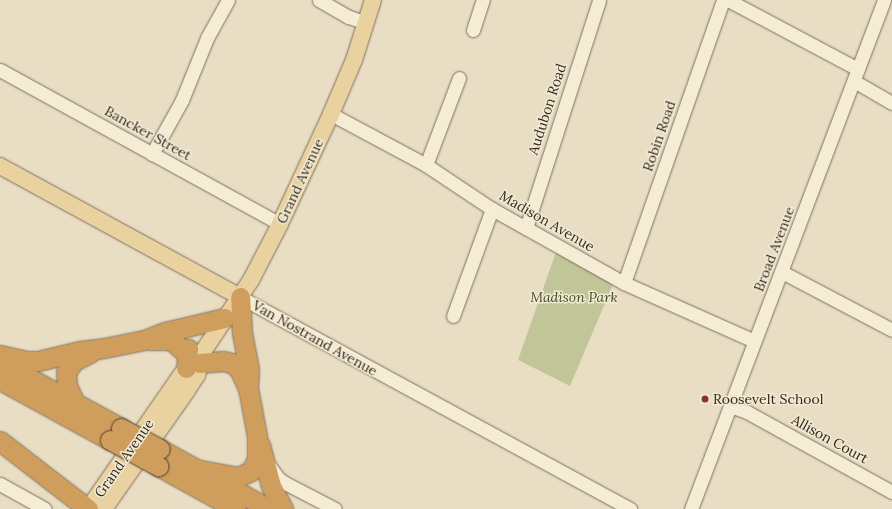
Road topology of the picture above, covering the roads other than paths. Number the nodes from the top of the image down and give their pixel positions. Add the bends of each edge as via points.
1 (228, 0) edge
2 (319, 0) edge
3 (373, 0) edge
4 (483, 0) edge
5 (599, 0) edge
6 (724, 0) edge
7 (728, 0) edge
8 (884, 0) edge
9 (366, 23) junction
10 (473, 30) dead end
11 (0, 70) edge
12 (856, 75) junction
13 (459, 78) dead end
14 (892, 103) edge
15 (331, 114) junction
16 (152, 154) junction
17 (426, 165) junction
18 (0, 166) edge
19 (492, 209) junction
20 (280, 224) junction
21 (526, 228) junction
22 (782, 272) junction
23 (624, 283) junction
24 (240, 297) junction
25 (453, 316) dead end
26 (224, 318) junction
27 (892, 330) edge
28 (144, 340) junction
29 (754, 341) junction
30 (104, 348) junction
31 (0, 355) edge
32 (197, 360) junction
33 (0, 362) edge
34 (0, 380) edge
35 (248, 388) junction
36 (0, 396) edge
37 (35, 399) junction
38 (75, 403) junction
39 (730, 406) junction
40 (115, 434) junction
41 (257, 436) junction
42 (0, 441) edge
43 (159, 458) junction
44 (265, 458) junction
45 (195, 469) junction
46 (0, 484) edge
47 (892, 492) edge
48 (44, 509) edge
49 (88, 509) edge
50 (104, 509) edge
51 (236, 509) edge
52 (269, 509) edge
53 (283, 509) edge
54 (335, 509) edge
55 (630, 509) edge
56 (691, 509) edge

1 - 16 street via 207,38 182,100
2 - 9 street via 349,17
3 - 9 main road, Grand Avenue
4 - 10 street
5 - 21 street, Audubon Road
6 - 23 street, Robin Road
7 - 12 street
8 - 12 street, Broad Avenue
9 - 15 main road, Grand Avenue via 349,74
11 - 16 street, Bancker Street
12 - 14 street
12 - 22 street, Broad Avenue
13 - 17 street
15 - 17 street, Madison Avenue
15 - 20 main road, Grand Avenue
16 - 20 street, Bancker Street
17 - 19 street, Madison Avenue
18 - 24 main road, Van Nostrand Avenue
19 - 21 street, Madison Avenue
19 - 25 street
20 - 24 main road, Grand Avenue
21 - 23 street, Madison Avenue
22 - 27 street
22 - 29 street, Broad Avenue
23 - 29 street, Madison Avenue
24 - 26 main road, Grand Avenue
24 - 35 highway
24 - 55 street, Van Nostrand Avenue
26 - 28 highway via 164,332
26 - 32 main road, Grand Avenue
28 - 30 highway
28 - 32 highway via 168,340 176,343 181,350 188,349
29 - 39 street, Broad Avenue
30 - 31 highway via 31,361
30 - 38 highway via 78,358 68,368 67,386
32 - 35 highway via 232,363 239,369
32 - 49 main road, Grand Avenue
32 - 50 main road, Grand Avenue via 197,375
33 - 38 highway
34 - 37 highway
35 - 41 highway
36 - 37 highway
37 - 40 highway
38 - 40 highway
39 - 47 street, Allison Court via 747,412
39 - 56 street, Broad Avenue
40 - 43 highway, bridge
41 - 44 highway
41 - 45 highway via 257,459 255,465 244,476 231,477
42 - 49 highway
43 - 45 highway
43 - 51 highway
44 - 53 highway via 271,486
44 - 54 street via 281,480
45 - 52 highway
46 - 48 street

